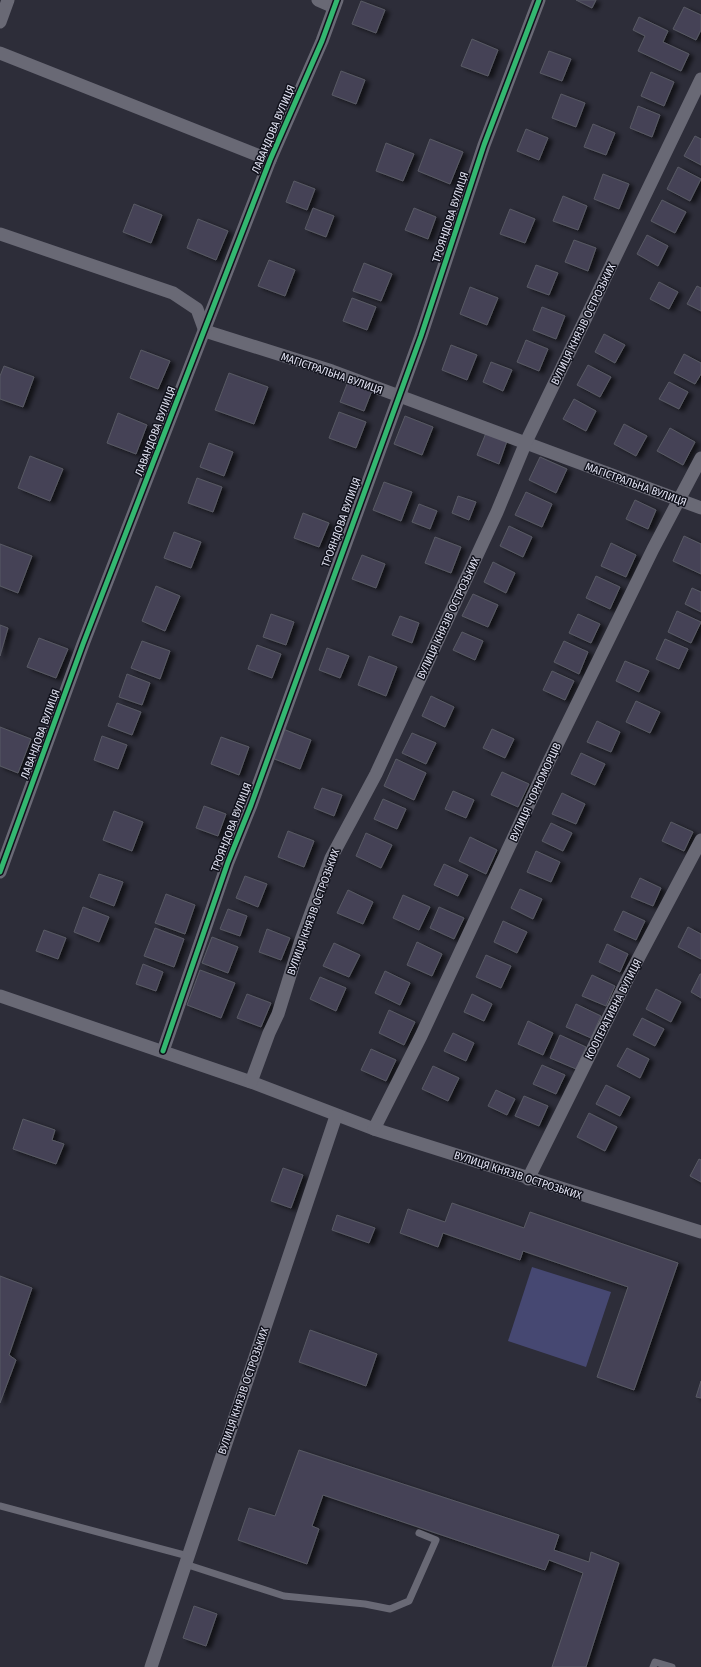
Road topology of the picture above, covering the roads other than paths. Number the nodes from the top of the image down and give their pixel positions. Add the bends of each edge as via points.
1 (8, 0) edge
2 (318, 0) edge
3 (539, 0) edge
4 (336, 4) edge
5 (0, 22) edge
6 (0, 53) edge
7 (701, 79) edge
8 (270, 160) junction
9 (0, 234) edge
10 (205, 332) junction
11 (398, 395) junction
12 (526, 442) junction
13 (701, 458) edge
14 (679, 500) junction
15 (701, 508) edge
16 (701, 840) edge
17 (0, 872) edge
18 (0, 996) edge
19 (163, 1051) junction
20 (251, 1082) junction
21 (336, 1116) junction
22 (374, 1129) junction
23 (528, 1179) junction
24 (701, 1232) edge
25 (0, 1506) edge
26 (419, 1533) dead end
27 (187, 1560) junction
28 (151, 1667) edge
29 (653, 1667) edge
30 (672, 1667) edge

1 - 5 street
2 - 4 street
3 - 11 street, ТРОЯНДОВА ВУЛИЦЯ via 484,145 421,336
4 - 8 street, ЛАВАНДОВА ВУЛИЦЯ
6 - 8 street
7 - 12 street, ВУЛИЦЯ КНЯЗІВ ОСТРОЗЬКИХ
8 - 10 street, ЛАВАНДОВА ВУЛИЦЯ
9 - 10 street via 173,293 197,309
10 - 11 street, МАГІСТРАЛЬНА ВУЛИЦЯ via 332,371
10 - 17 street, ЛАВАНДОВА ВУЛИЦЯ via 83,644
11 - 12 street, МАГІСТРАЛЬНА ВУЛИЦЯ
11 - 19 street, ТРОЯНДОВА ВУЛИЦЯ via 228,862
12 - 14 street, МАГІСТРАЛЬНА ВУЛИЦЯ
12 - 20 street, ВУЛИЦЯ КНЯЗІВ ОСТРОЗЬКИХ via 494,519 380,768 331,858 278,1014 268,1033
13 - 14 street, ВУЛИЦЯ ЧОРНОМОРЦІВ
14 - 15 street, МАГІСТРАЛЬНА ВУЛИЦЯ
14 - 22 street, ВУЛИЦЯ ЧОРНОМОРЦІВ via 557,746 421,1036
16 - 23 street, КООПЕРАТИВНА ВУЛИЦЯ via 630,974
18 - 19 street
19 - 20 street
20 - 21 street, ВУЛИЦЯ КНЯЗІВ ОСТРОЗЬКИХ
21 - 22 street, ВУЛИЦЯ КНЯЗІВ ОСТРОЗЬКИХ
21 - 27 street, ВУЛИЦЯ КНЯЗІВ ОСТРОЗЬКИХ
22 - 23 street, ВУЛИЦЯ КНЯЗІВ ОСТРОЗЬКИХ
23 - 24 street, ВУЛИЦЯ КНЯЗІВ ОСТРОЗЬКИХ
25 - 27 lane
26 - 27 lane via 436,1540 409,1601 390,1609 366,1604 284,1596
27 - 28 street, ВУЛИЦЯ КНЯЗІВ ОСТРОЗЬКИХ
29 - 30 lane via 655,1662

